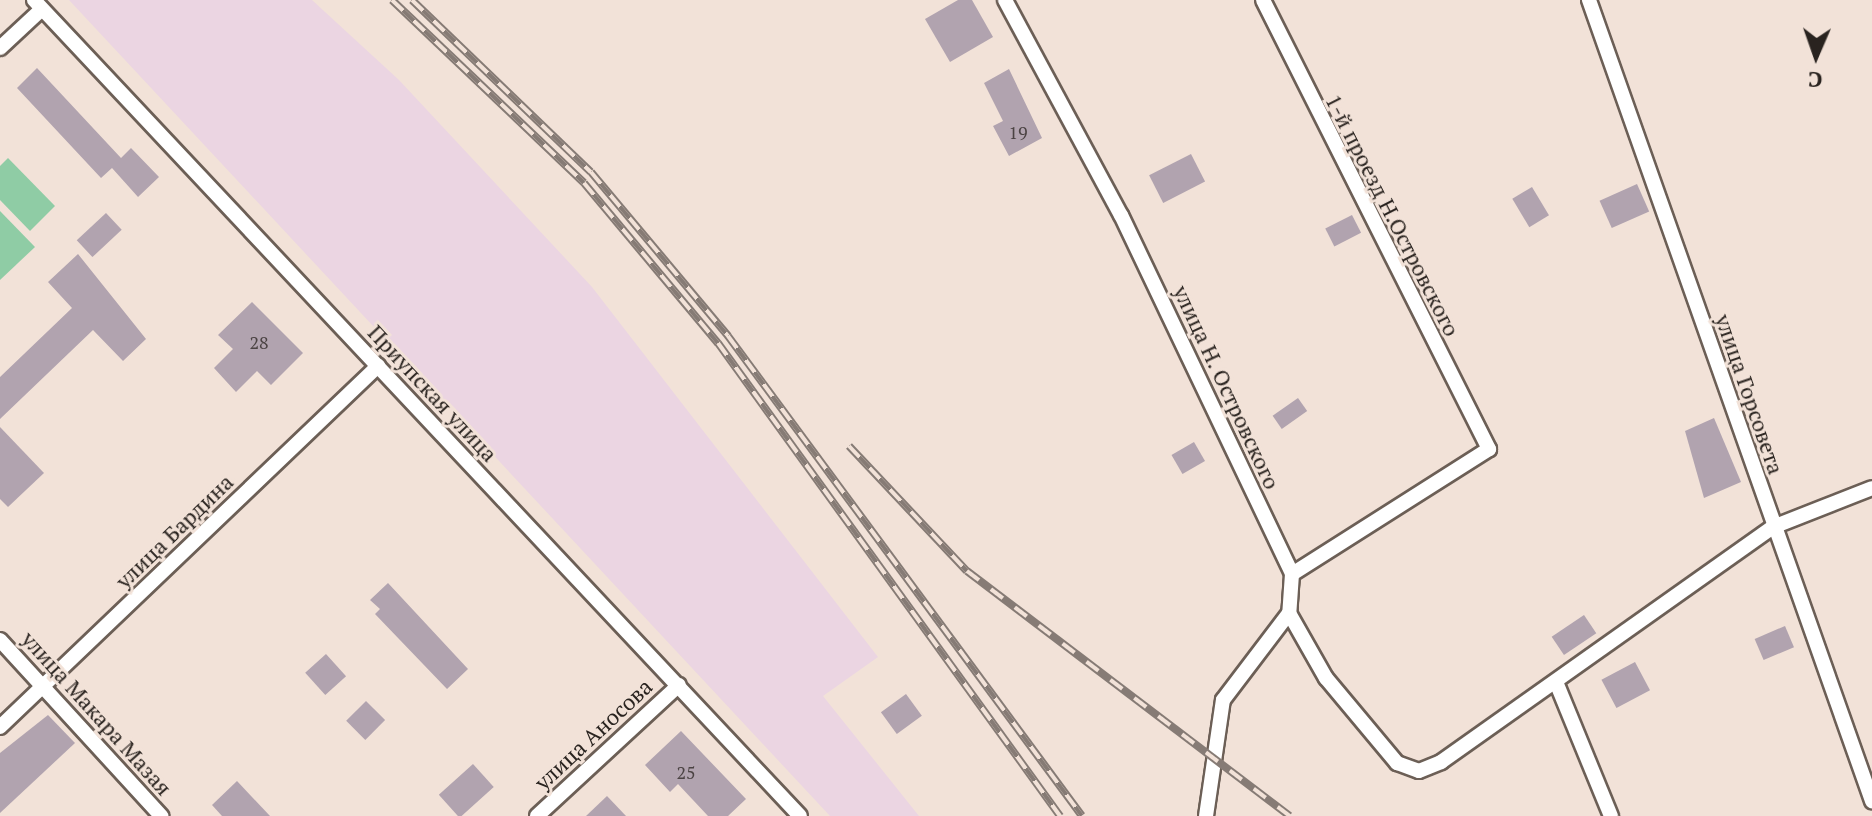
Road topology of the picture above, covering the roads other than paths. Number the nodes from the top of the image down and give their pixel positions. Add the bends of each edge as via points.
1 (1005, 0) edge
2 (1263, 0) edge
3 (1589, 0) edge
4 (38, 4) edge
5 (0, 48) edge
6 (378, 366) junction
7 (1872, 488) edge
8 (1773, 527) junction
9 (1292, 574) junction
10 (1289, 613) junction
11 (0, 640) edge
12 (1556, 682) junction
13 (679, 685) junction
14 (43, 687) junction
15 (0, 727) edge
16 (1872, 801) edge
17 (161, 816) edge
18 (537, 816) edge
19 (800, 816) edge
20 (1206, 816) edge
21 (1611, 816) edge

1 - 9 street, улица Н. Островского via 1121,215
2 - 9 street, 1-й проезд Н.Островского via 1489,449
3 - 8 street, улица Горсовета
4 - 5 street
4 - 6 street, Приупская улица
6 - 13 street, Приупская улица
6 - 14 street, улица Бардина
7 - 8 street
8 - 12 street
8 - 16 street, улица Горсовета
9 - 10 street, улица Н. Островского
10 - 12 street via 1326,678 1397,763 1419,771
10 - 20 street via 1223,700
11 - 14 street, улица Макара Мазая
12 - 21 street
13 - 18 street, улица Аносова
13 - 19 street, Приупская улица
14 - 15 street, улица Бардина
14 - 17 street, улица Макара Мазая

